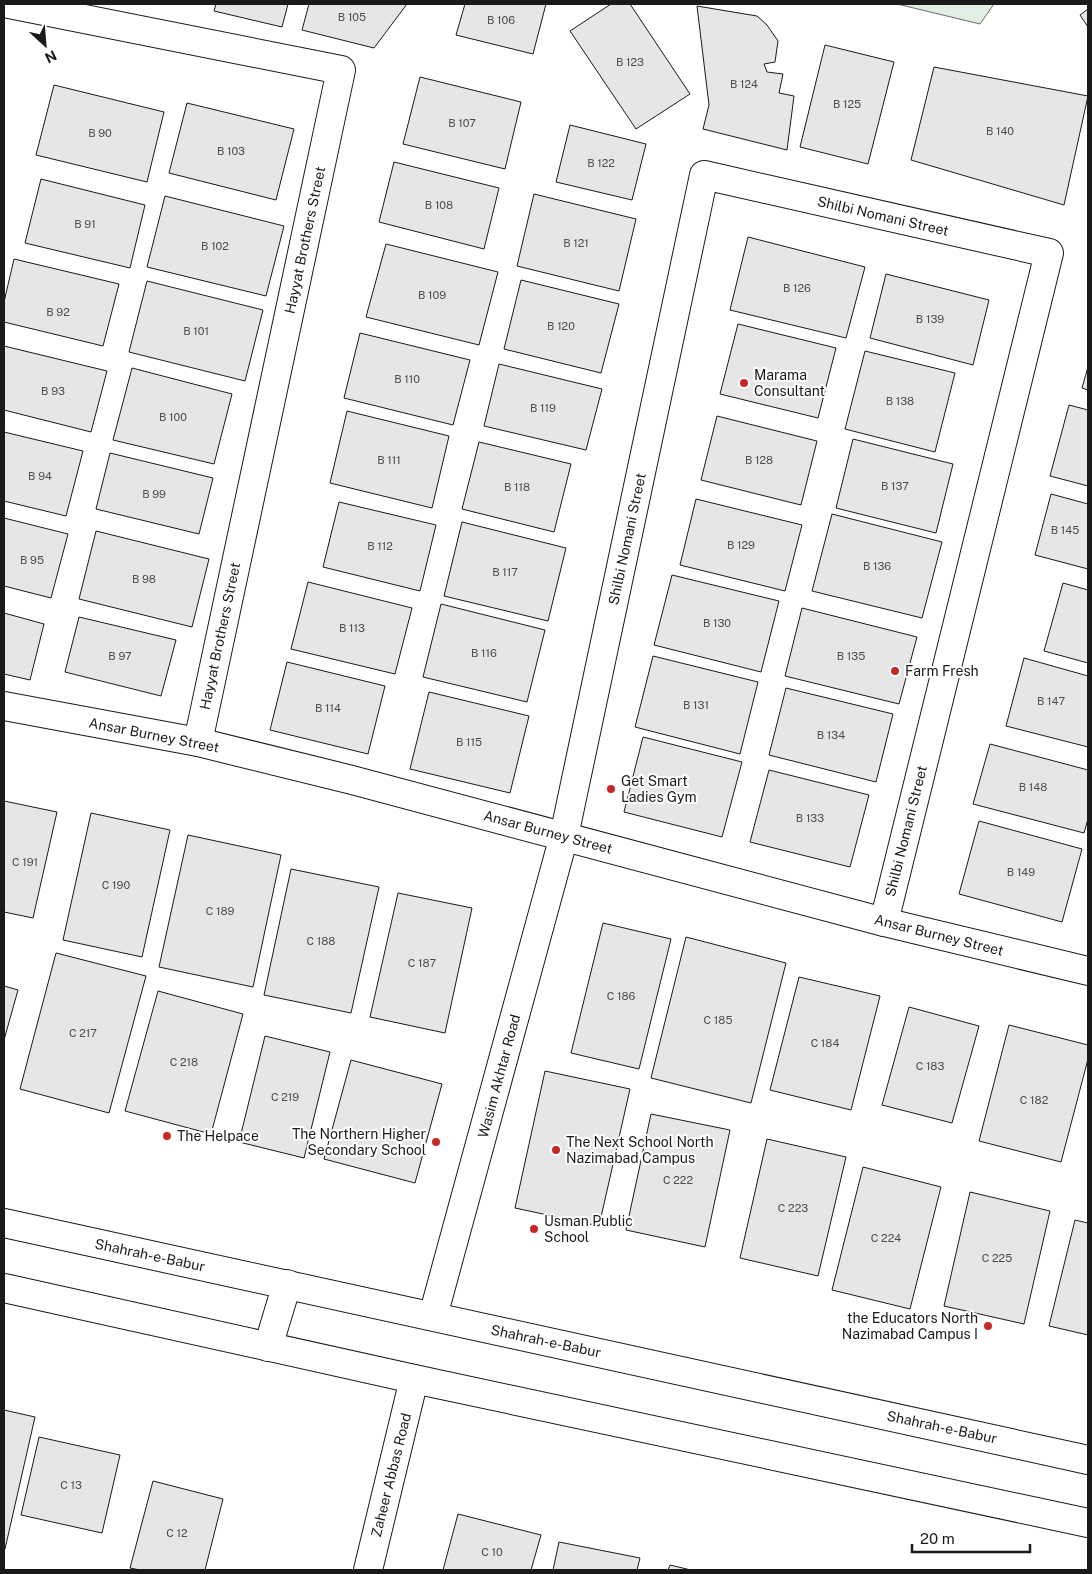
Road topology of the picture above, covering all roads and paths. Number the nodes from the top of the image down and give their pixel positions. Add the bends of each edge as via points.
1 (9, 4) edge
2 (4, 706) edge
3 (198, 742) junction
4 (564, 836) junction
5 (884, 922) junction
6 (1088, 971) edge
7 (4, 1223) edge
8 (287, 1284) junction
9 (4, 1288) edge
10 (433, 1316) junction
11 (268, 1347) junction
12 (414, 1379) junction
13 (1088, 1460) edge
14 (1088, 1523) edge
15 (368, 1570) edge

1 - 3 street, Hayyat Brothers Street via 342,70
2 - 3 street, Ansar Burney Street
3 - 4 street, Ansar Burney Street
4 - 5 street, Ansar Burney Street
4 - 5 street, Shilbi Nomani Street via 704,175 1049,253
4 - 10 street, Wasim Akhtar Road
5 - 6 street, Ansar Burney Street
7 - 8 street, Shahrah-e-Babur
8 - 10 street, Shahrah-e-Babur
8 - 11 street
9 - 11 street
10 - 13 street, Shahrah-e-Babur
11 - 12 street
12 - 14 street
12 - 15 street, Zaheer Abbas Road

